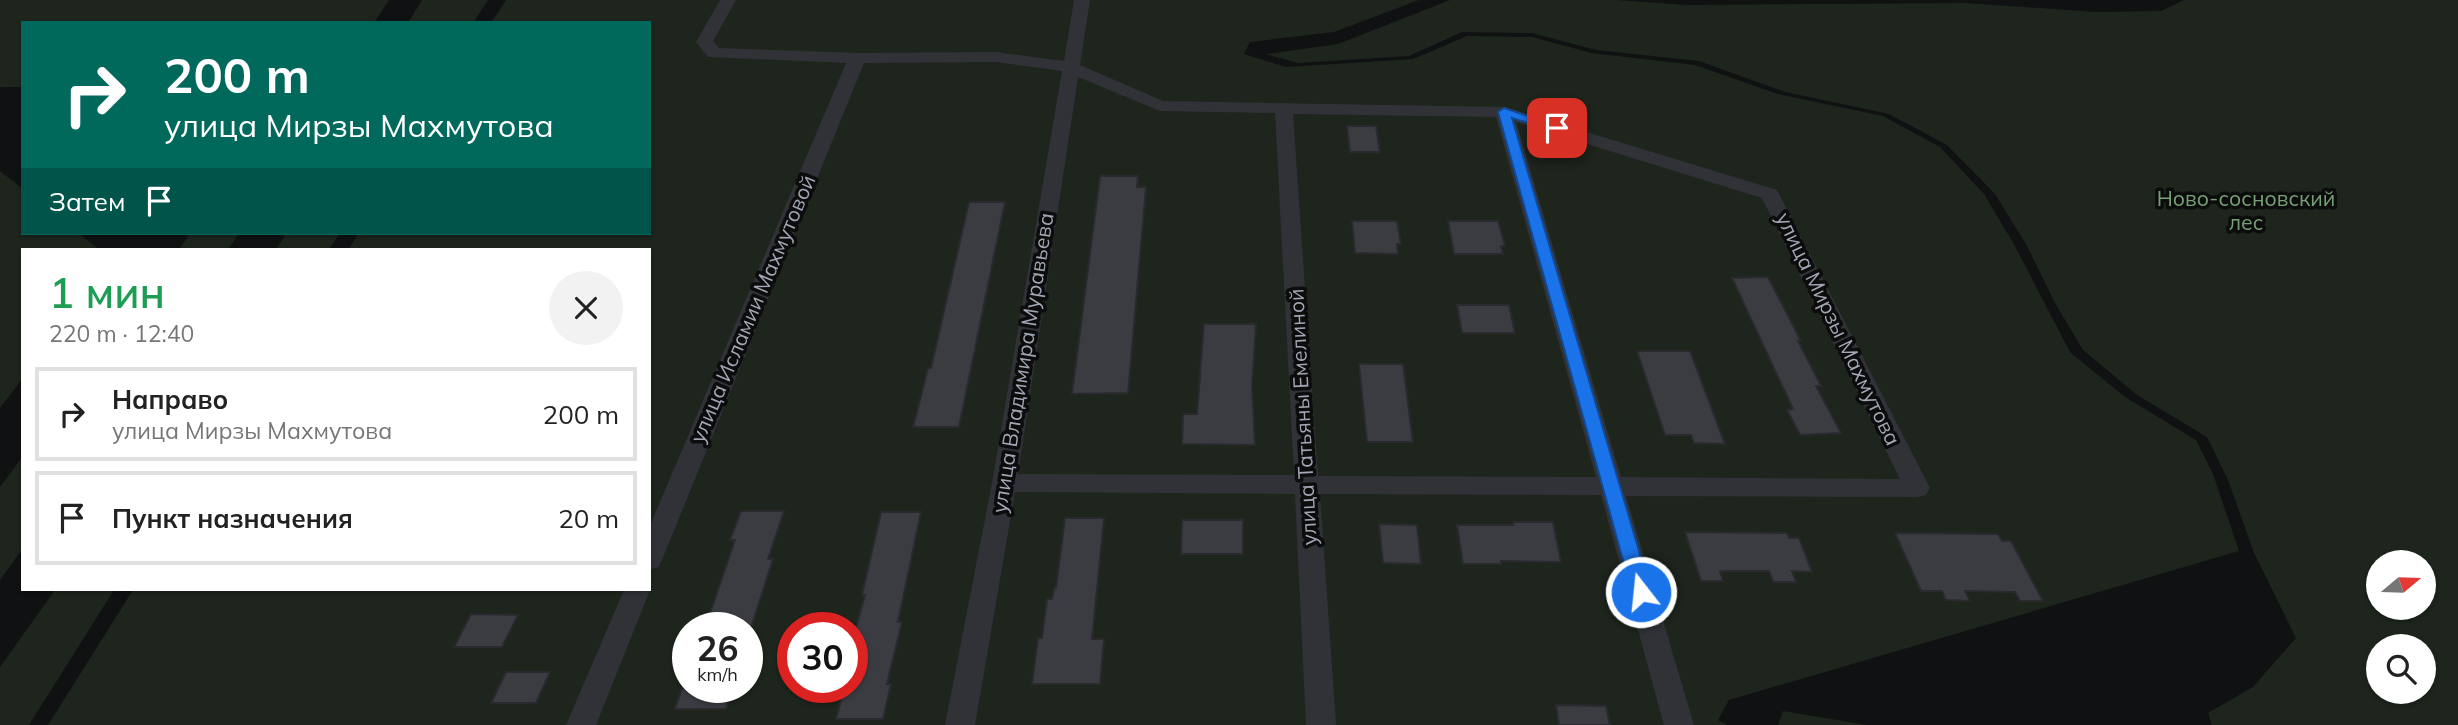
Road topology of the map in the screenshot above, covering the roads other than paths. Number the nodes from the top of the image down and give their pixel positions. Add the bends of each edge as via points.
1 (728, 0) edge
2 (1082, 0) edge
3 (858, 58) junction
4 (1069, 67) junction
5 (1284, 109) junction
6 (1504, 112) junction
7 (1004, 483) junction
8 (1307, 485) junction
9 (1611, 486) junction
10 (651, 555) edge
11 (637, 591) edge
12 (581, 725) edge
13 (960, 725) edge
14 (1321, 725) edge
15 (1679, 725) edge

1 - 3 street via 704,41 714,53
2 - 4 street, улица Владимира Муравьева
3 - 4 street via 996,57
3 - 10 street, улица Исламии Махмутовой
4 - 5 street, улица Мирзы Махмутова via 1160,106
4 - 7 street, улица Владимира Муравьева
5 - 6 street, улица Мирзы Махмутова
5 - 8 street, улица Татьяны Емелиной
6 - 9 street
6 - 9 street, улица Мирзы Махмутова via 1770,194 1917,488
7 - 8 street
7 - 13 street, улица Владимира Муравьева
8 - 9 street
8 - 14 street, улица Татьяны Емелиной
9 - 15 street
11 - 12 street

